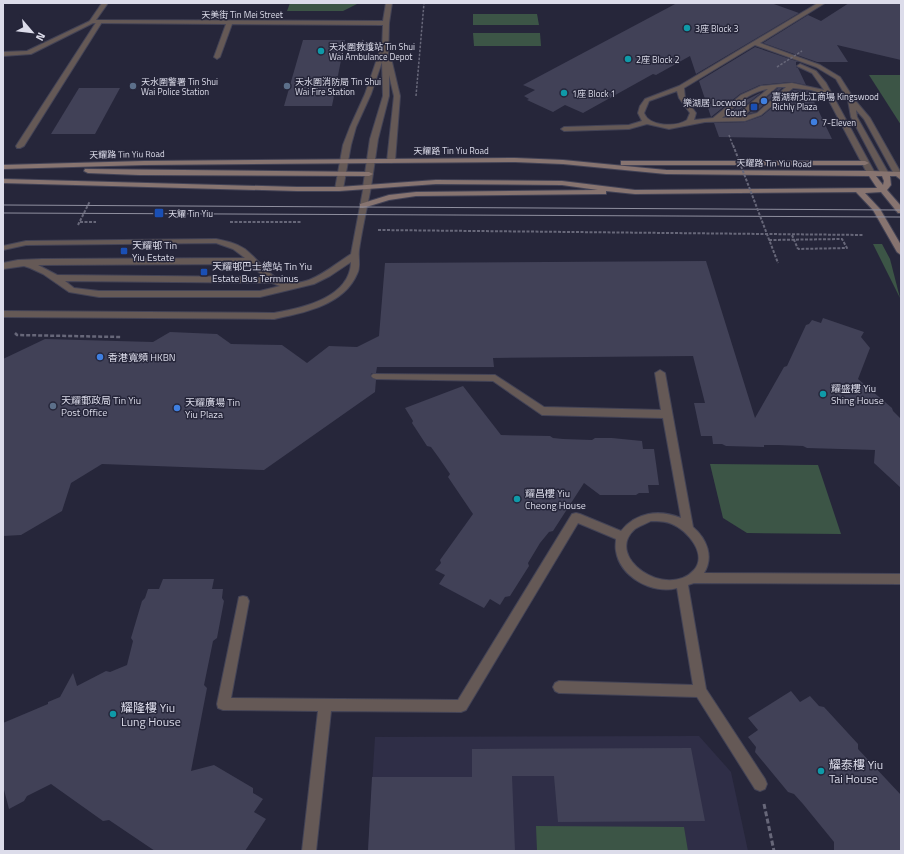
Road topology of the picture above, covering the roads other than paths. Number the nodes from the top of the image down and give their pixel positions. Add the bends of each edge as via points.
1 (105, 3) edge
2 (389, 3) edge
3 (822, 3) edge
4 (95, 22) junction
5 (229, 23) junction
6 (386, 23) junction
7 (752, 44) junction
8 (385, 45) junction
9 (3, 54) edge
10 (217, 57) dead end
11 (792, 85) junction
12 (681, 87) junction
13 (774, 87) junction
14 (829, 94) junction
15 (851, 100) junction
16 (716, 119) junction
17 (735, 119) junction
18 (647, 122) junction
19 (685, 124) junction
20 (564, 129) dead end
21 (20, 146) dead end
22 (391, 161) junction
23 (344, 162) junction
24 (370, 162) junction
25 (865, 163) junction
26 (598, 165) junction
27 (3, 167) edge
28 (14, 167) junction
29 (871, 173) junction
30 (342, 174) junction
31 (369, 174) junction
32 (885, 174) junction
33 (900, 176) edge
34 (3, 181) edge
35 (367, 187) junction
36 (339, 189) junction
37 (858, 190) junction
38 (883, 190) junction
39 (635, 192) junction
40 (363, 206) junction
41 (901, 211) edge
42 (4, 247) edge
43 (901, 252) edge
44 (355, 255) junction
45 (252, 261) junction
46 (18, 263) junction
47 (3, 266) edge
48 (55, 278) junction
49 (272, 280) junction
50 (296, 286) junction
51 (3, 314) edge
52 (660, 373) dead end
53 (376, 376) dead end
54 (667, 414) junction
55 (688, 527) junction
56 (622, 536) junction
57 (877, 579) junction
58 (901, 579) edge
59 (687, 581) junction
60 (901, 584) edge
61 (243, 602) dead end
62 (560, 687) dead end
63 (700, 691) junction
64 (326, 705) junction
65 (760, 784) road end
66 (309, 851) edge

1 - 4 street
2 - 6 street
3 - 7 street
4 - 5 street, 天美街 Tin Mei Street
4 - 9 street via 29,53
4 - 21 street
5 - 6 street, 天美街 Tin Mei Street
5 - 10 street
6 - 8 street
7 - 12 street
7 - 14 street via 814,72
7 - 15 street via 828,71 838,78
8 - 22 street via 397,96
8 - 23 street via 353,127
8 - 24 street via 386,96
11 - 13 street
11 - 14 street via 810,87
11 - 17 street via 759,114 745,119
12 - 18 street via 647,100 641,113
12 - 19 street via 681,98 692,113 690,121
13 - 16 street via 748,93
13 - 17 street
14 - 25 street
15 - 32 street via 854,117
15 - 33 street via 867,118
16 - 17 street
16 - 19 street
18 - 19 street via 669,127
18 - 20 street via 622,128
22 - 24 main road, 天耀路 Tin Yiu Road
22 - 26 main road, 天耀路 Tin Yiu Road via 515,160
23 - 24 main road, 天耀路 Tin Yiu Road
23 - 28 main road, 天耀路 Tin Yiu Road via 144,163
23 - 30 street
24 - 31 street
25 - 26 main road via 662,162
25 - 29 street
26 - 29 main road, 天耀路 Tin Yiu Road via 666,172
27 - 28 main road, 天耀路 Tin Yiu Road
28 - 30 main road via 139,173
29 - 32 main road, 天耀路 Tin Yiu Road
29 - 38 main road
30 - 31 main road
30 - 36 street
31 - 35 street
32 - 33 main road, 天耀路 Tin Yiu Road
32 - 38 main road via 888,183
34 - 36 main road
35 - 36 main road
35 - 39 main road via 436,182 562,183
35 - 40 street
37 - 38 main road
37 - 39 main road
37 - 43 main road via 878,213
38 - 41 main road
39 - 40 main road via 416,194 397,195
40 - 44 street
42 - 45 street via 26,243 216,241 230,244
44 - 50 street via 327,274
44 - 51 street via 353,274 340,290 319,304 274,316
45 - 46 street
45 - 49 street
46 - 47 street
46 - 48 street via 35,266
48 - 49 street
48 - 50 street via 72,290 99,294 260,294
49 - 50 street via 283,285
52 - 54 street
53 - 54 street via 495,378 542,411
54 - 55 street
55 - 56 street via 676,520 650,517 638,520 628,527
55 - 59 street via 697,536 704,558 701,569
56 - 59 street via 620,547 624,558 630,569 641,578 668,586
56 - 64 street via 576,517 461,706
57 - 58 street
57 - 59 street
57 - 60 street
59 - 63 street
61 - 64 street via 223,704
62 - 63 street
63 - 65 street
64 - 66 street

